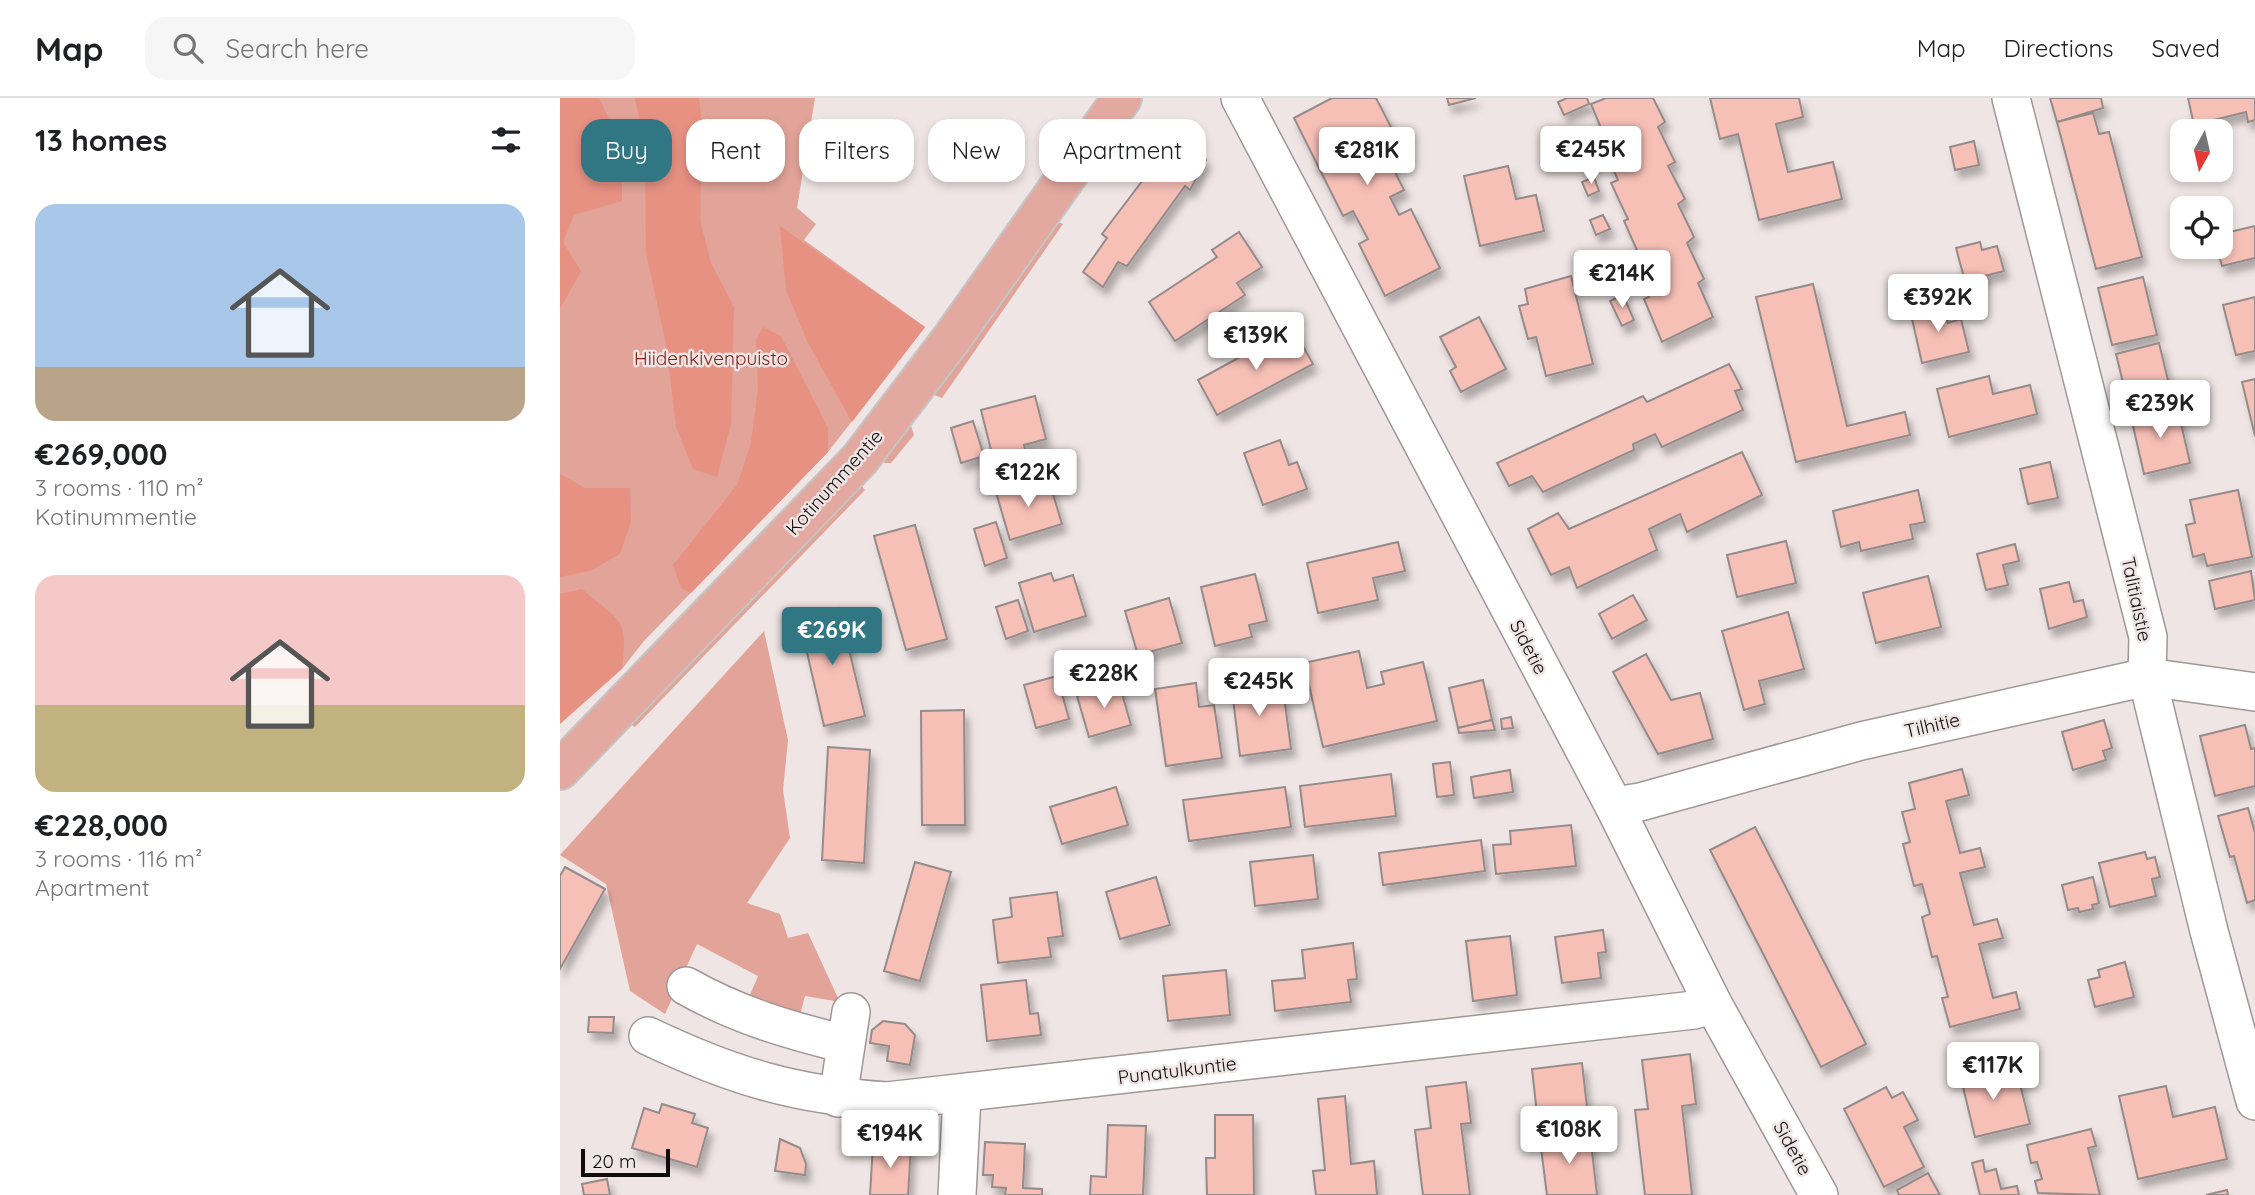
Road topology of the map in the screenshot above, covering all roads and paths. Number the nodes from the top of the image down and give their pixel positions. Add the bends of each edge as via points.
1 (1122, 98) edge
2 (1240, 98) edge
3 (2011, 98) edge
4 (2147, 677) junction
5 (2255, 692) edge
6 (560, 770) edge
7 (1614, 806) junction
8 (686, 986) dead end
9 (1713, 1004) junction
10 (648, 1036) dead end
11 (962, 1095) junction
12 (838, 1098) junction
13 (2255, 1101) edge
14 (957, 1195) edge
15 (1819, 1195) edge

1 - 6 main road, Kotinummentie via 860,459
2 - 7 street, Sidetie
3 - 4 street, Talitiaistie via 2148,637
4 - 5 street, Tilhitie
4 - 7 street, Tilhitie via 1861,741
4 - 13 street, Talitiaistie
7 - 9 street, Sidetie
8 - 12 street via 722,1007 767,1024 848,1028
9 - 11 street, Punatulkuntie via 1694,1010
9 - 15 street, Sidetie
10 - 12 street, Punatulkuntie via 725,1070 790,1090
11 - 12 street, Punatulkuntie via 887,1101
11 - 14 street

